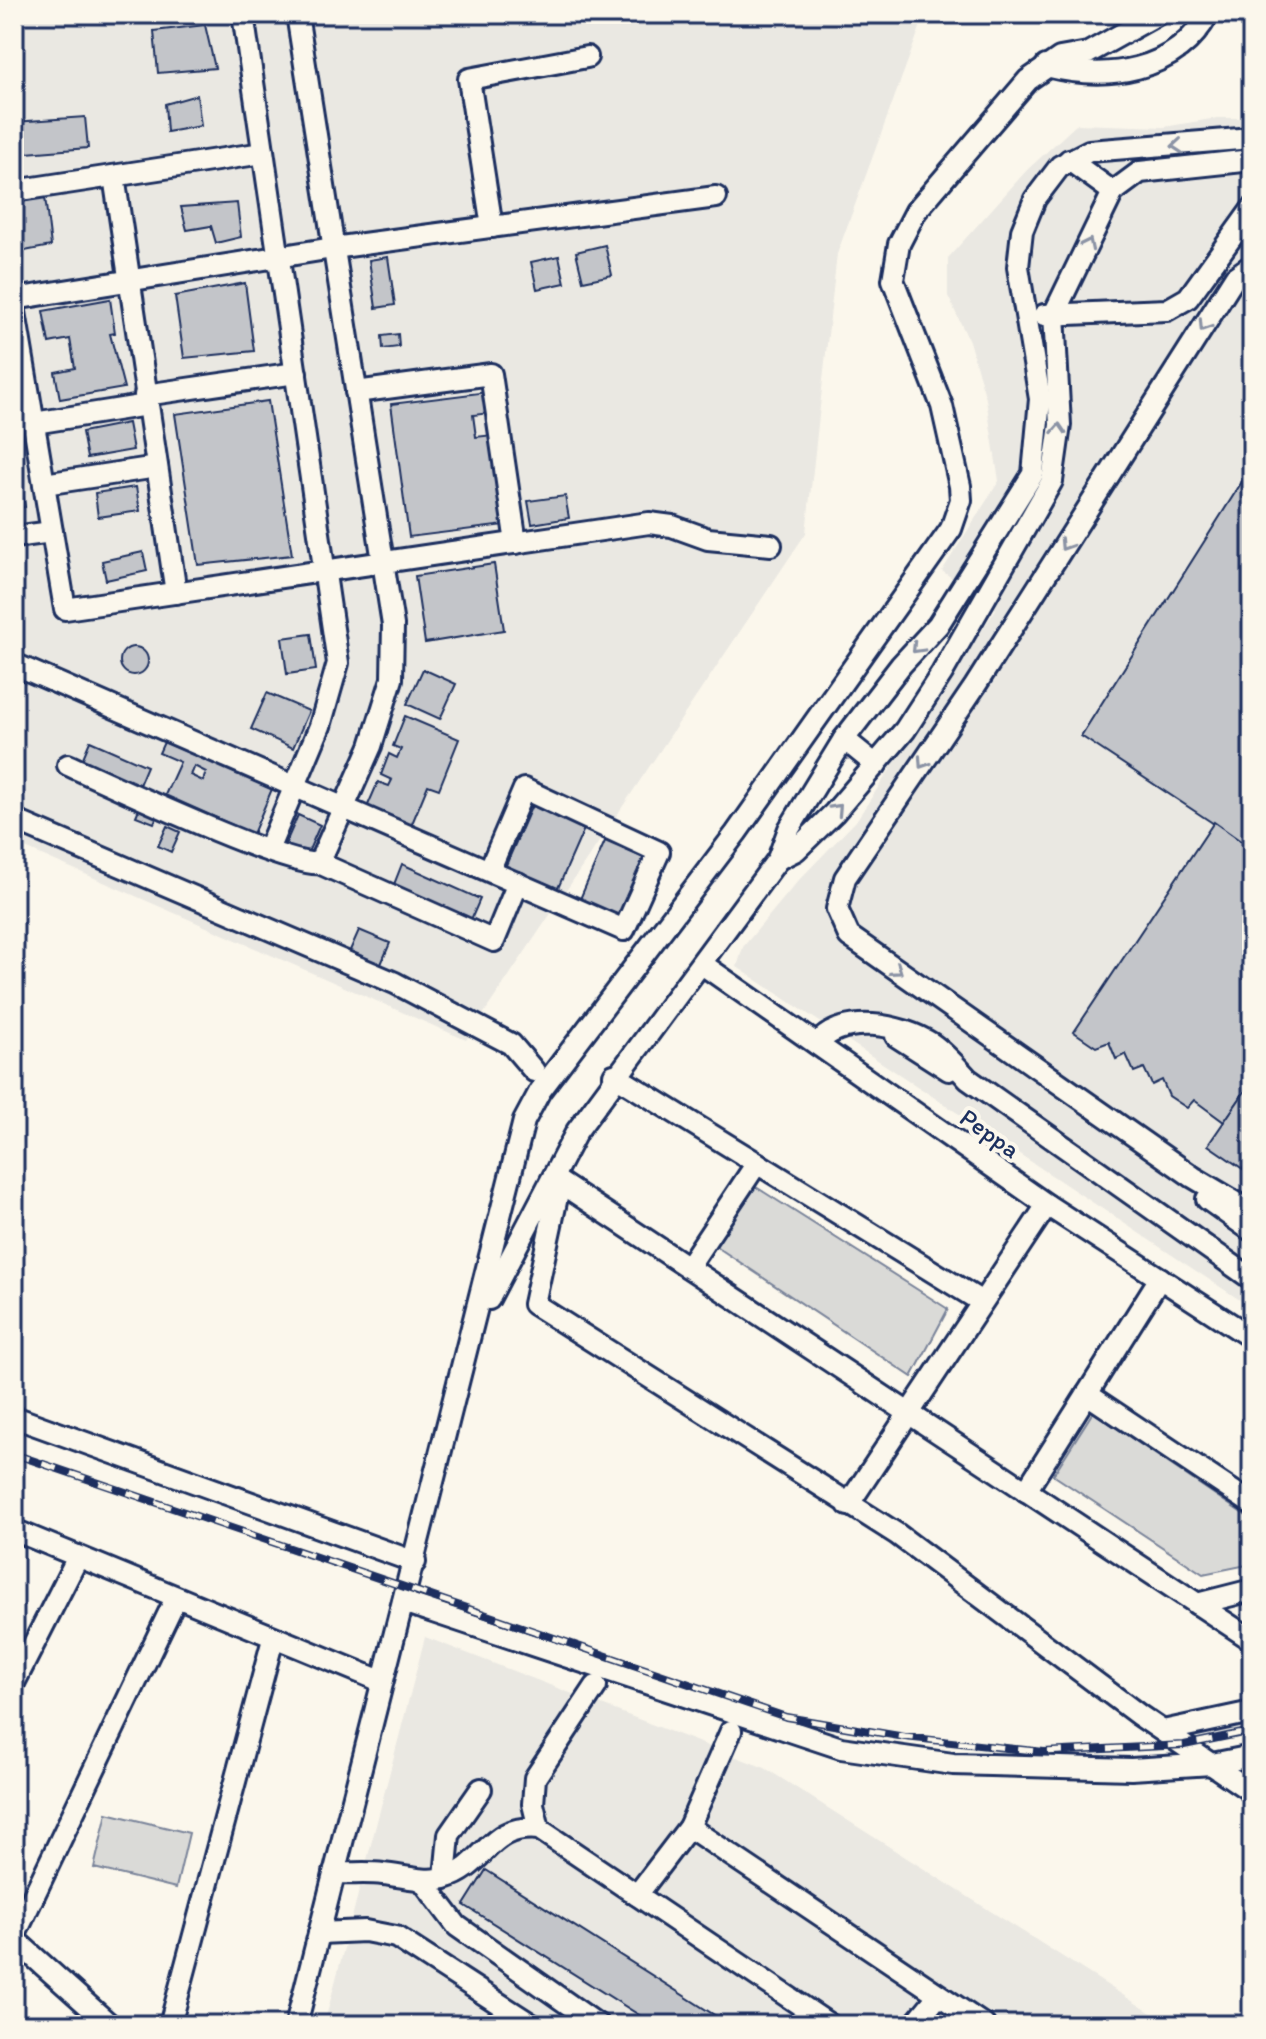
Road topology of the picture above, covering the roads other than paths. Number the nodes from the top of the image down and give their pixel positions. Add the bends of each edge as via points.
1 (243, 14) edge
2 (297, 14) edge
3 (1158, 14) edge
4 (1208, 14) edge
5 (587, 57) dead end
6 (1046, 66) junction
7 (1252, 138) edge
8 (263, 153) junction
9 (1069, 160) junction
10 (1252, 160) edge
11 (114, 176) junction
12 (14, 191) edge
13 (1113, 192) junction
14 (716, 197) dead end
15 (1252, 209) edge
16 (492, 227) junction
17 (333, 248) junction
18 (277, 256) junction
19 (1252, 265) edge
20 (128, 281) junction
21 (14, 299) edge
22 (14, 306) edge
23 (1054, 314) junction
24 (1028, 316) junction
25 (296, 373) junction
26 (356, 392) junction
27 (146, 400) junction
28 (34, 423) junction
29 (157, 467) junction
30 (44, 484) junction
31 (52, 532) junction
32 (14, 537) edge
33 (516, 543) junction
34 (771, 545) dead end
35 (383, 563) junction
36 (327, 571) junction
37 (176, 593) junction
38 (14, 664) edge
39 (844, 739) junction
40 (68, 765) dead end
41 (876, 765) junction
42 (295, 786) junction
43 (342, 807) junction
44 (14, 820) edge
45 (268, 850) junction
46 (778, 859) junction
47 (319, 863) junction
48 (489, 871) junction
49 (518, 883) junction
50 (702, 964) junction
51 (817, 1044) junction
52 (534, 1071) dead end
53 (614, 1075) junction
54 (1128, 1132) junction
55 (757, 1163) junction
56 (557, 1181) junction
57 (1047, 1205) junction
58 (1252, 1212) edge
59 (1252, 1231) edge
60 (688, 1267) junction
61 (1160, 1278) junction
62 (1252, 1279) edge
63 (982, 1302) junction
64 (474, 1328) junction
65 (1252, 1338) edge
66 (1087, 1394) junction
67 (909, 1413) junction
68 (14, 1417) edge
69 (1026, 1491) junction
70 (1252, 1504) edge
71 (848, 1505) junction
72 (14, 1530) edge
73 (78, 1557) junction
74 (415, 1562) junction
75 (1252, 1590) edge
76 (176, 1598) junction
77 (403, 1602) junction
78 (1197, 1604) junction
79 (273, 1639) junction
80 (1252, 1640) edge
81 (16, 1673) edge
82 (381, 1681) junction
83 (596, 1686) dead end
84 (1252, 1712) edge
85 (731, 1731) dead end
86 (1163, 1731) junction
87 (1252, 1756) edge
88 (1212, 1764) junction
89 (481, 1789) dead end
90 (1252, 1792) edge
91 (689, 1827) junction
92 (539, 1829) junction
93 (334, 1873) junction
94 (445, 1877) junction
95 (422, 1880) junction
96 (637, 1895) junction
97 (319, 1933) junction
98 (14, 1938) edge
99 (938, 1996) junction
100 (110, 2025) edge
101 (170, 2025) edge
102 (296, 2025) edge
103 (532, 2025) edge
104 (598, 2025) edge
105 (830, 2025) edge
106 (914, 2025) edge
107 (984, 2025) edge

1 - 8 street
2 - 17 street
3 - 6 street via 1088,53
4 - 6 street via 1185,47 1167,58 1099,74
5 - 16 street via 469,79
6 - 64 street via 1028,80 916,211 894,264 896,289 942,406 960,486 951,529 736,833 540,1091 524,1121
7 -> 9 street via 1089,151
8 - 11 street
8 - 18 street
9 - 13 street
9 - 24 street via 1035,199 1022,231 1018,267
10 - 13 street via 1140,172
11 - 12 street
11 - 20 street
23 -> 13 street
14 - 16 street
15 - 23 street via 1188,298 1167,310
16 - 17 street
17 - 18 street
17 - 26 street
18 - 20 street
18 - 25 street
19 -> 54 street via 1235,277 975,686 845,878 837,898 839,919 849,936
20 - 21 street
20 - 27 street
22 - 28 street
23 - 24 street
41 -> 23 street via 934,686 1052,481 1060,425
24 -> 39 street via 1040,399 1033,474 938,625
25 - 27 street
25 - 36 street
26 - 33 street via 491,374
26 - 35 street
27 - 28 street
27 - 29 street
28 - 30 street
29 - 30 street
29 - 37 street
30 - 31 street
31 - 32 street
31 - 37 street via 65,609
33 - 34 street via 649,523 708,539
33 - 35 street
35 - 36 street
35 - 43 street via 393,625 392,679 371,746
36 - 37 street
36 - 42 street via 338,663
38 - 42 street
39 - 41 street
39 - 46 street via 789,829
40 - 45 street
46 -> 41 street via 796,850
42 - 43 street
42 - 45 street
43 - 47 street
43 - 48 street
44 - 52 street via 395,983 511,1044
45 - 47 street via 307,865
46 - 50 street
47 - 49 street via 494,941
48 - 49 street
48 - 49 street via 524,789 659,852 624,930
50 - 51 street, Peppa
50 - 53 street
51 - 57 street, Peppa
51 - 62 street via 847,1026 914,1034 934,1045 968,1079
53 - 55 street
53 - 56 street via 577,1131
54 - 58 street
54 - 59 street via 1162,1167
55 - 60 street
55 - 63 street
56 - 60 street
56 - 64 street
56 - 71 street via 534,1304
57 - 61 street, Peppa
57 - 63 street
60 - 67 street
61 - 65 street, Peppa
61 - 66 street
63 - 67 street
64 - 74 street
66 - 69 street
66 - 70 street
67 - 69 street
67 - 71 street
68 - 74 street
69 - 78 street
71 - 86 street via 897,1534
72 - 73 street
73 - 76 street
73 - 81 street
74 - 77 street
75 - 78 street
76 - 79 street
76 - 98 street
77 - 82 street
77 - 88 street via 841,1748 953,1764 1131,1769
78 - 80 street
79 - 82 street
79 - 101 street
82 - 93 street
83 - 92 street via 535,1778 533,1804
84 - 86 street
85 - 91 street
86 - 88 street
87 - 88 street
88 - 90 street
89 - 94 street via 449,1835
91 - 96 street
91 - 99 street
92 - 94 street via 517,1827 498,1835 467,1867
92 - 96 street
93 - 95 street
93 - 97 street
94 - 95 street
95 - 104 street via 457,1926
96 - 105 street
97 - 102 street
97 - 103 street via 365,1931 396,1937
98 - 100 street
99 - 106 street
99 - 107 street

